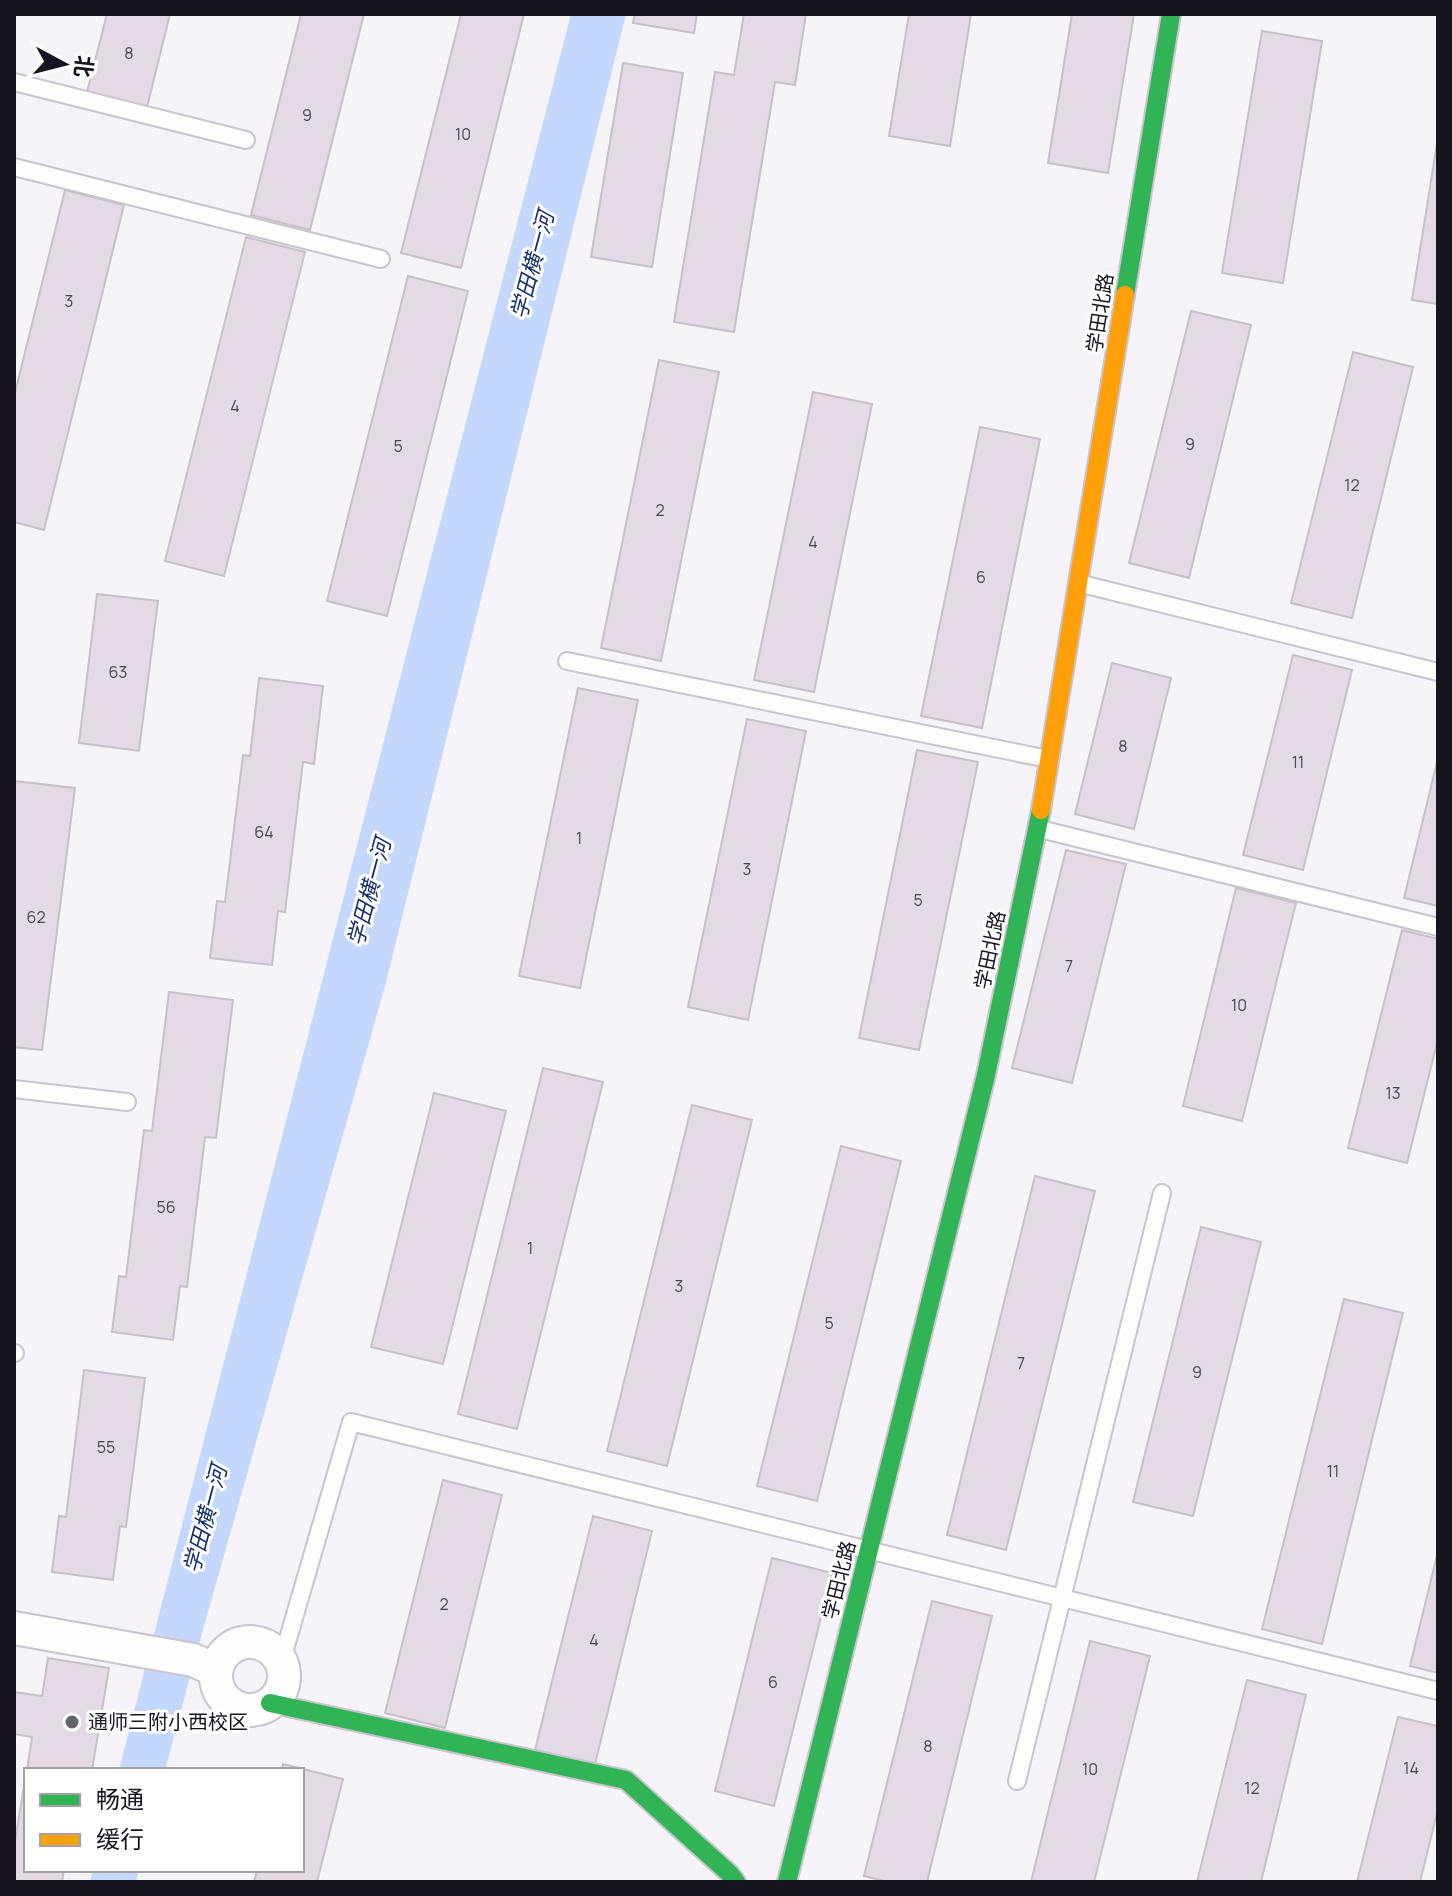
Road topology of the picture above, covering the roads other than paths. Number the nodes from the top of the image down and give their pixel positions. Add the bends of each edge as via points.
1 (1171, 14) edge
2 (14, 82) edge
3 (246, 140) dead end
4 (14, 167) edge
5 (381, 259) dead end
6 (1078, 583) junction
7 (567, 661) dead end
8 (1438, 672) edge
9 (1050, 759) junction
10 (1038, 828) junction
11 (1438, 927) edge
12 (14, 1089) edge
13 (127, 1102) dead end
14 (1162, 1193) dead end
15 (869, 1550) junction
16 (1062, 1598) junction
17 (14, 1628) edge
18 (281, 1663) junction
19 (204, 1665) junction
20 (1438, 1691) edge
21 (270, 1703) junction
22 (1017, 1781) dead end
23 (736, 1882) edge
24 (787, 1882) edge

1 - 6 street, 学田北路
2 - 3 lane
4 - 5 lane
6 - 8 lane
6 - 9 street, 学田北路
7 - 9 lane
9 - 10 street, 学田北路
10 - 11 lane
10 - 15 street, 学田北路 via 986,1075
12 - 13 lane
14 - 16 lane
15 - 16 lane
15 - 18 lane via 351,1422
15 - 24 street, 学田北路
16 - 20 lane
16 - 22 lane
17 - 19 street
18 - 19 street via 267,1646 246,1642
18 - 21 street via 283,1684
19 - 21 street via 228,1702 249,1710
21 - 23 street via 626,1780

